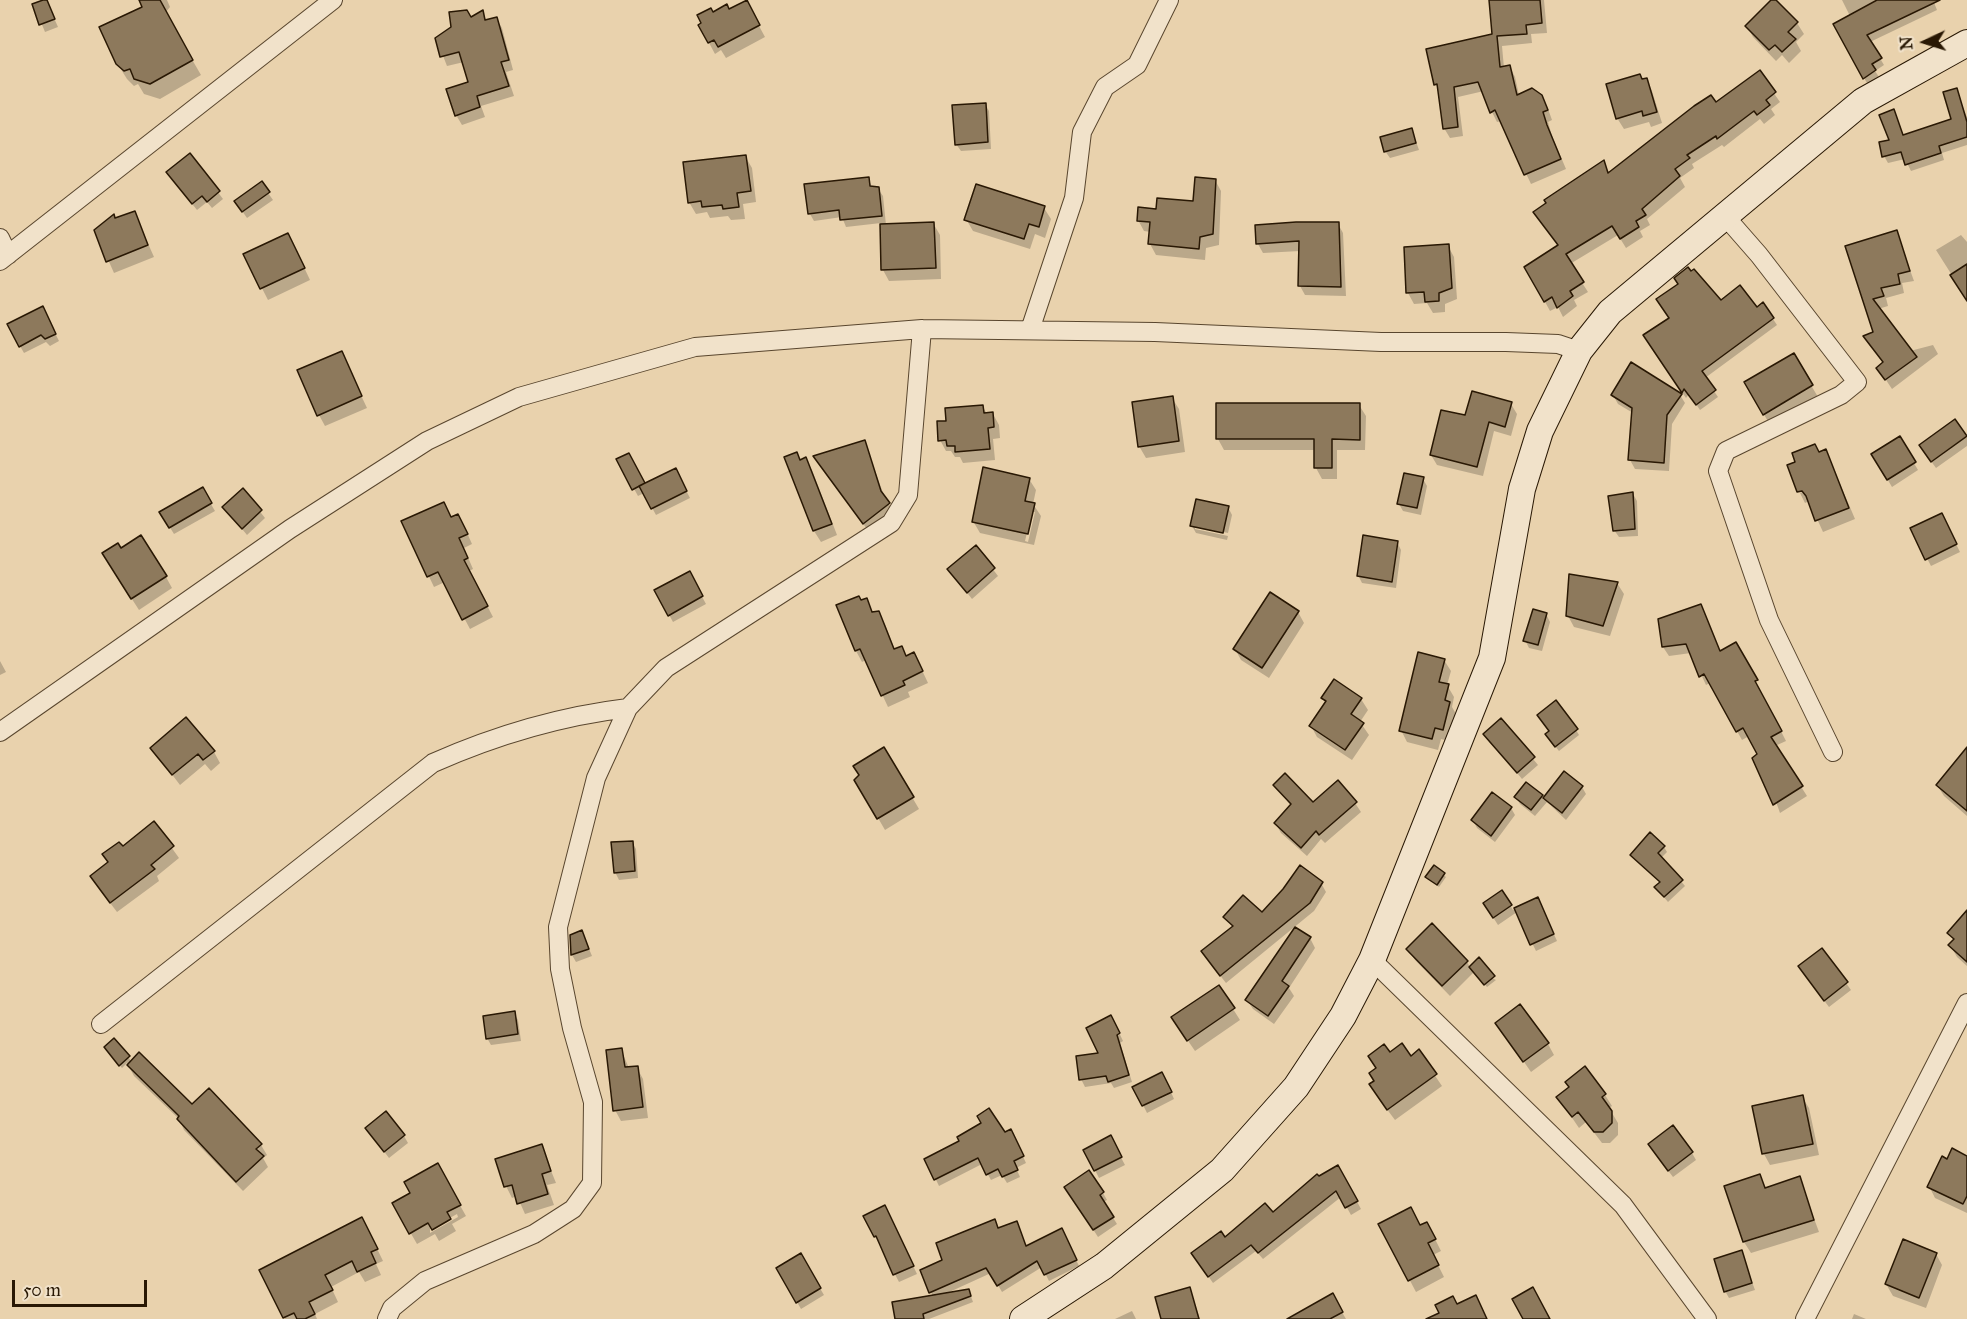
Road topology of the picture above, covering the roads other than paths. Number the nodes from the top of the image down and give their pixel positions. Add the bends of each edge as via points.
1 (333, 0) edge
2 (1169, 0) edge
3 (1967, 42) edge
4 (1724, 215) junction
5 (3, 251) edge
6 (922, 329) junction
7 (1030, 330) junction
8 (1578, 351) junction
9 (628, 708) junction
10 (0, 732) edge
11 (1833, 752) dead end
12 (1372, 960) junction
13 (1967, 1003) edge
14 (101, 1024) dead end
15 (387, 1319) edge
16 (1023, 1319) edge
17 (1707, 1319) edge
18 (1805, 1319) edge

1 - 5 street
2 - 7 street via 1137,65 1105,87 1082,132 1074,198
3 - 4 street via 1863,101
4 - 8 street via 1610,312
4 - 11 street via 1857,382 1841,395 1726,452 1718,471 1769,620
6 - 7 street
6 - 9 street via 909,495 891,523 666,668
6 - 10 street via 694,347 519,397 427,441 329,504
7 - 8 street via 1381,342 1506,342 1558,344
8 - 12 street via 1540,431 1521,489 1492,658
9 - 14 street via 586,713 471,746 433,763
9 - 15 street via 596,778 558,927 560,969 593,1101 592,1183 573,1209 534,1234 426,1281 392,1308
12 - 16 street via 1343,1016 1296,1087 1222,1170 1104,1266
12 - 17 street via 1623,1205
13 - 18 street

